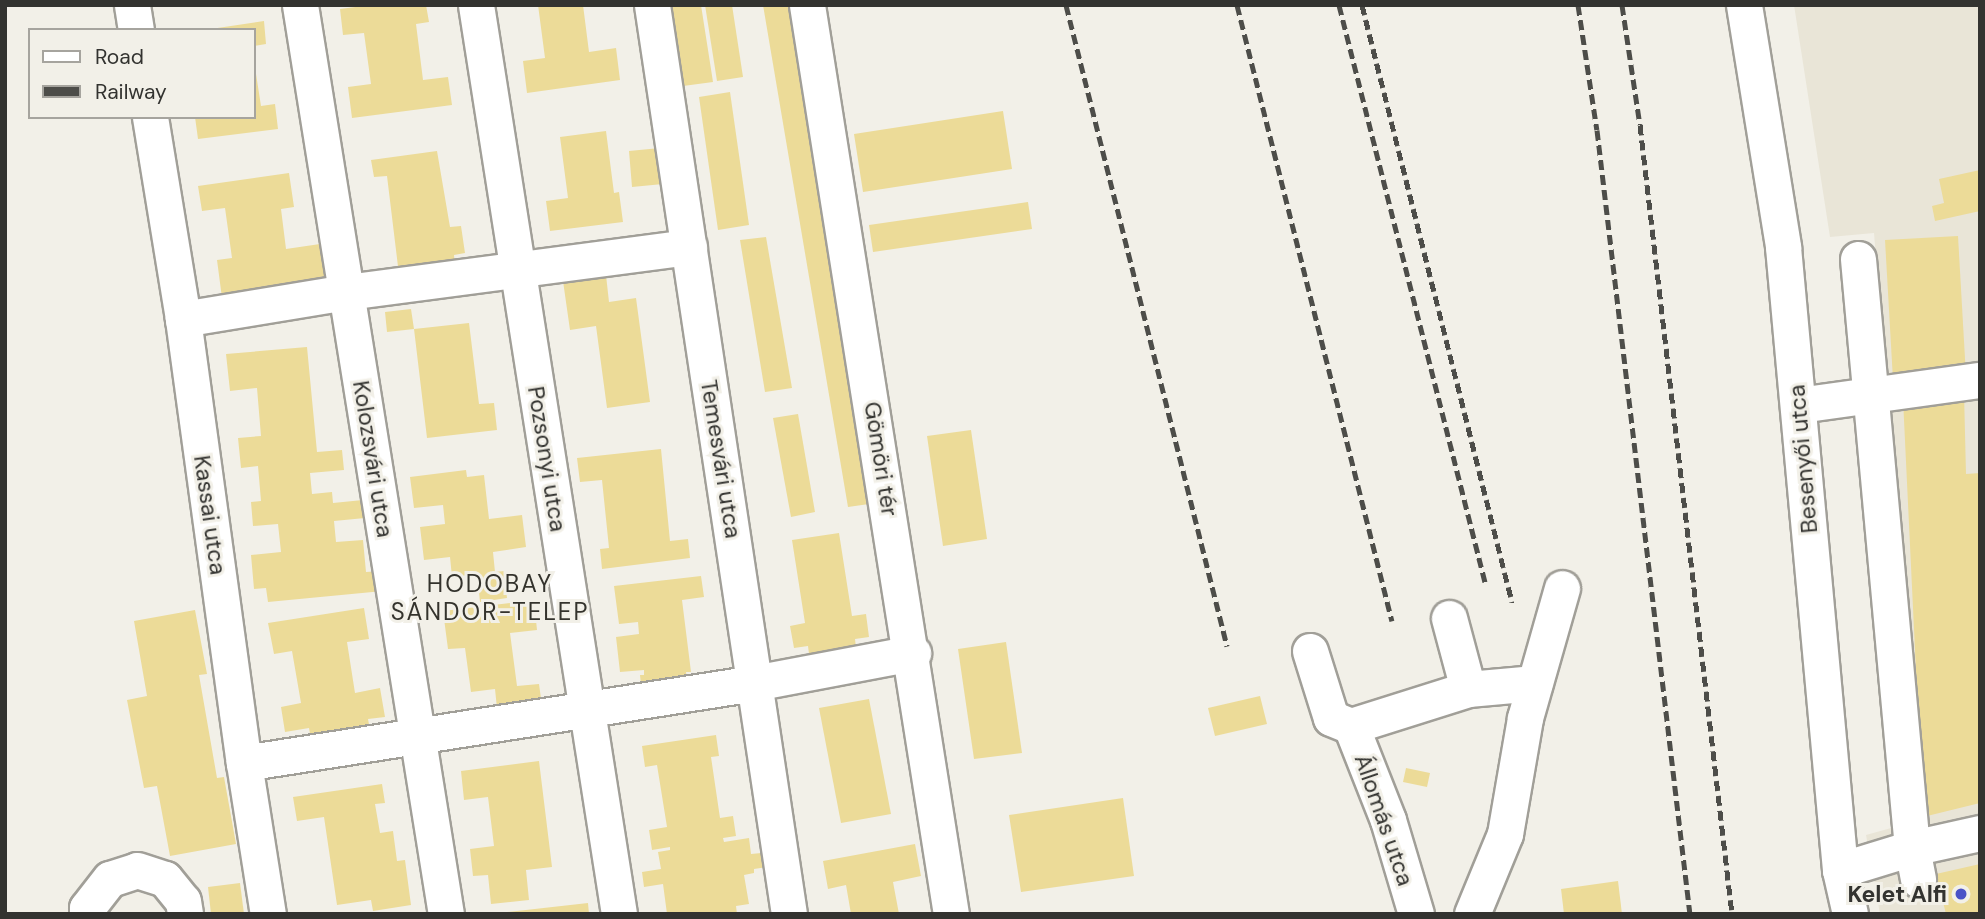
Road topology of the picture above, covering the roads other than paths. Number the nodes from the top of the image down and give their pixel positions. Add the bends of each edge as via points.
1 (132, 5) edge
2 (300, 5) edge
3 (476, 5) edge
4 (652, 5) edge
5 (807, 5) edge
6 (1744, 5) edge
7 (136, 28) edge
8 (150, 119) edge
9 (689, 247) junction
10 (1858, 259) dead end
11 (517, 268) junction
12 (346, 292) junction
13 (183, 319) junction
14 (1980, 380) edge
15 (1870, 396) junction
16 (1799, 405) junction
17 (1562, 588) dead end
18 (1449, 618) dead end
19 (1310, 652) dead end
20 (913, 653) junction
21 (754, 683) junction
22 (1535, 683) junction
23 (1468, 689) junction
24 (586, 707) junction
25 (1351, 726) junction
26 (417, 735) junction
27 (244, 763) junction
28 (1980, 833) edge
29 (1915, 864) junction
30 (1840, 870) junction
31 (87, 914) edge
32 (185, 914) edge
33 (268, 914) edge
34 (446, 914) edge
35 (619, 914) edge
36 (789, 914) edge
37 (951, 914) edge
38 (1416, 914) edge
39 (1472, 914) edge
40 (1850, 914) edge

1 - 7 street
2 - 12 street, Kolozsvári utca
3 - 11 street, Pozsonyi utca
4 - 9 street, Temesvári utca
5 - 20 street, Gömöri tér
6 - 16 street, Besenyői utca via 1783,247
8 - 13 street, Kassai utca
9 - 11 street
9 - 21 street, Temesvári utca
10 - 15 street
11 - 12 street
11 - 24 street, Pozsonyi utca
12 - 13 street
12 - 26 street, Kolozsvári utca
13 - 27 street, Kassai utca
14 - 15 street
15 - 16 street
15 - 29 street
16 - 30 street, Besenyői utca
17 - 22 street
18 - 23 street
19 - 25 street via 1331,718
20 - 21 street
20 - 37 street, Gömöri tér
21 - 24 street
21 - 36 street, Temesvári utca
22 - 23 street
22 - 39 street via 1505,834
23 - 25 street
24 - 26 street
24 - 35 street, Pozsonyi utca
25 - 38 street, Állomás utca via 1388,820
26 - 27 street
26 - 34 street, Kolozsvári utca
27 - 33 street, Kassai utca
28 - 29 street
29 - 30 street
30 - 40 street, Besenyői utca
31 - 32 street via 86,908 110,879 137,870 165,879 183,901

